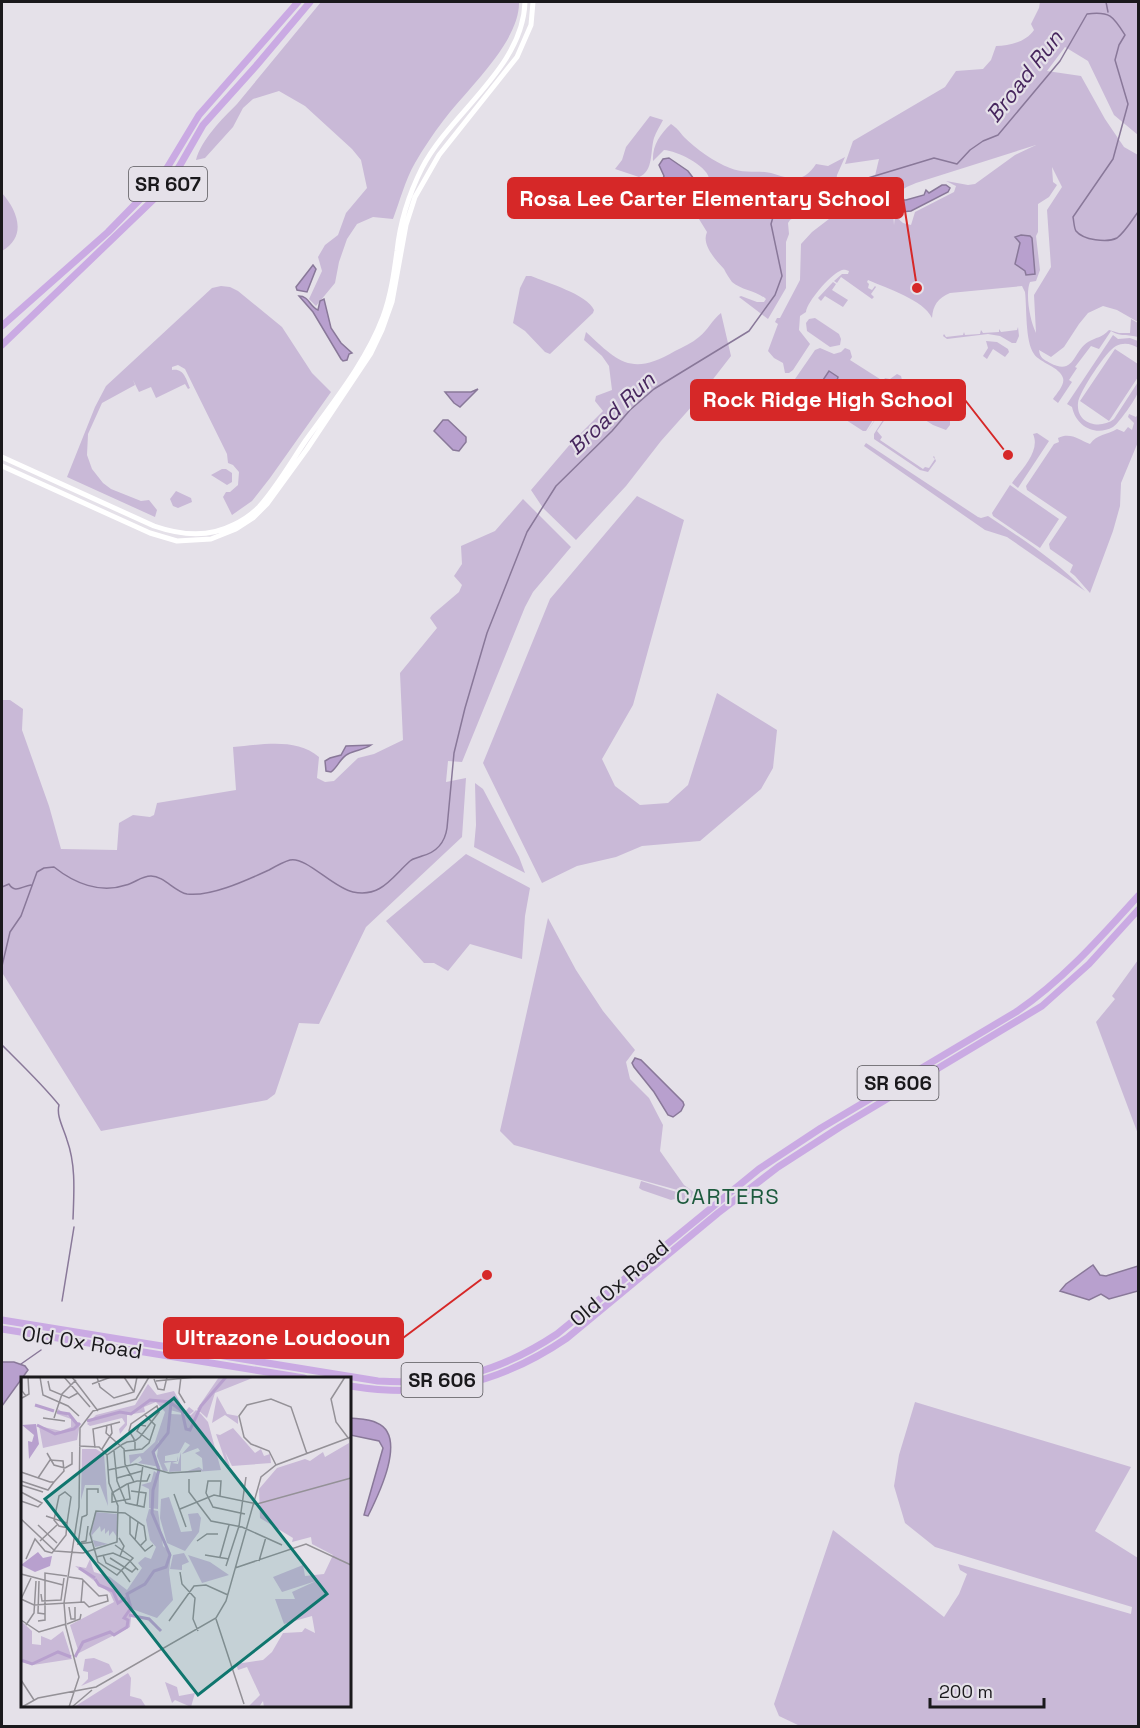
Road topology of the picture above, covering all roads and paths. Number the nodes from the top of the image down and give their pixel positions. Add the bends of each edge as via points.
1 (298, 2) edge
2 (310, 2) edge
3 (525, 2) edge
4 (533, 2) edge
5 (2, 326) edge
6 (2, 345) edge
7 (2, 457) edge
8 (2, 466) edge
9 (1138, 896) edge
10 (1138, 910) edge
11 (2, 1320) edge
12 (2, 1329) edge
13 (298, 1377) edge
14 (351, 1386) edge

1 - 5 main road, SR 607 via 199,115 152,187 79,259
2 - 6 main road, SR 607 via 203,125 156,197
3 - 7 street via 521,31 511,52 431,153 416,180 403,219 389,297 372,342 254,511 222,531 171,532
4 - 8 street via 531,25 521,50 440,155 415,197 392,302 371,352 307,449 253,518 211,539 167,539
9 - 11 main road, Old Ox Road / SR 606 via 1042,994 798,1142 742,1182 557,1334 478,1373 436,1381 378,1381
10 - 14 main road, Old Ox Road / SR 606 via 1089,964 1042,1006 778,1167 548,1351 502,1374 460,1386 411,1392
12 - 13 main road, Old Ox Road

